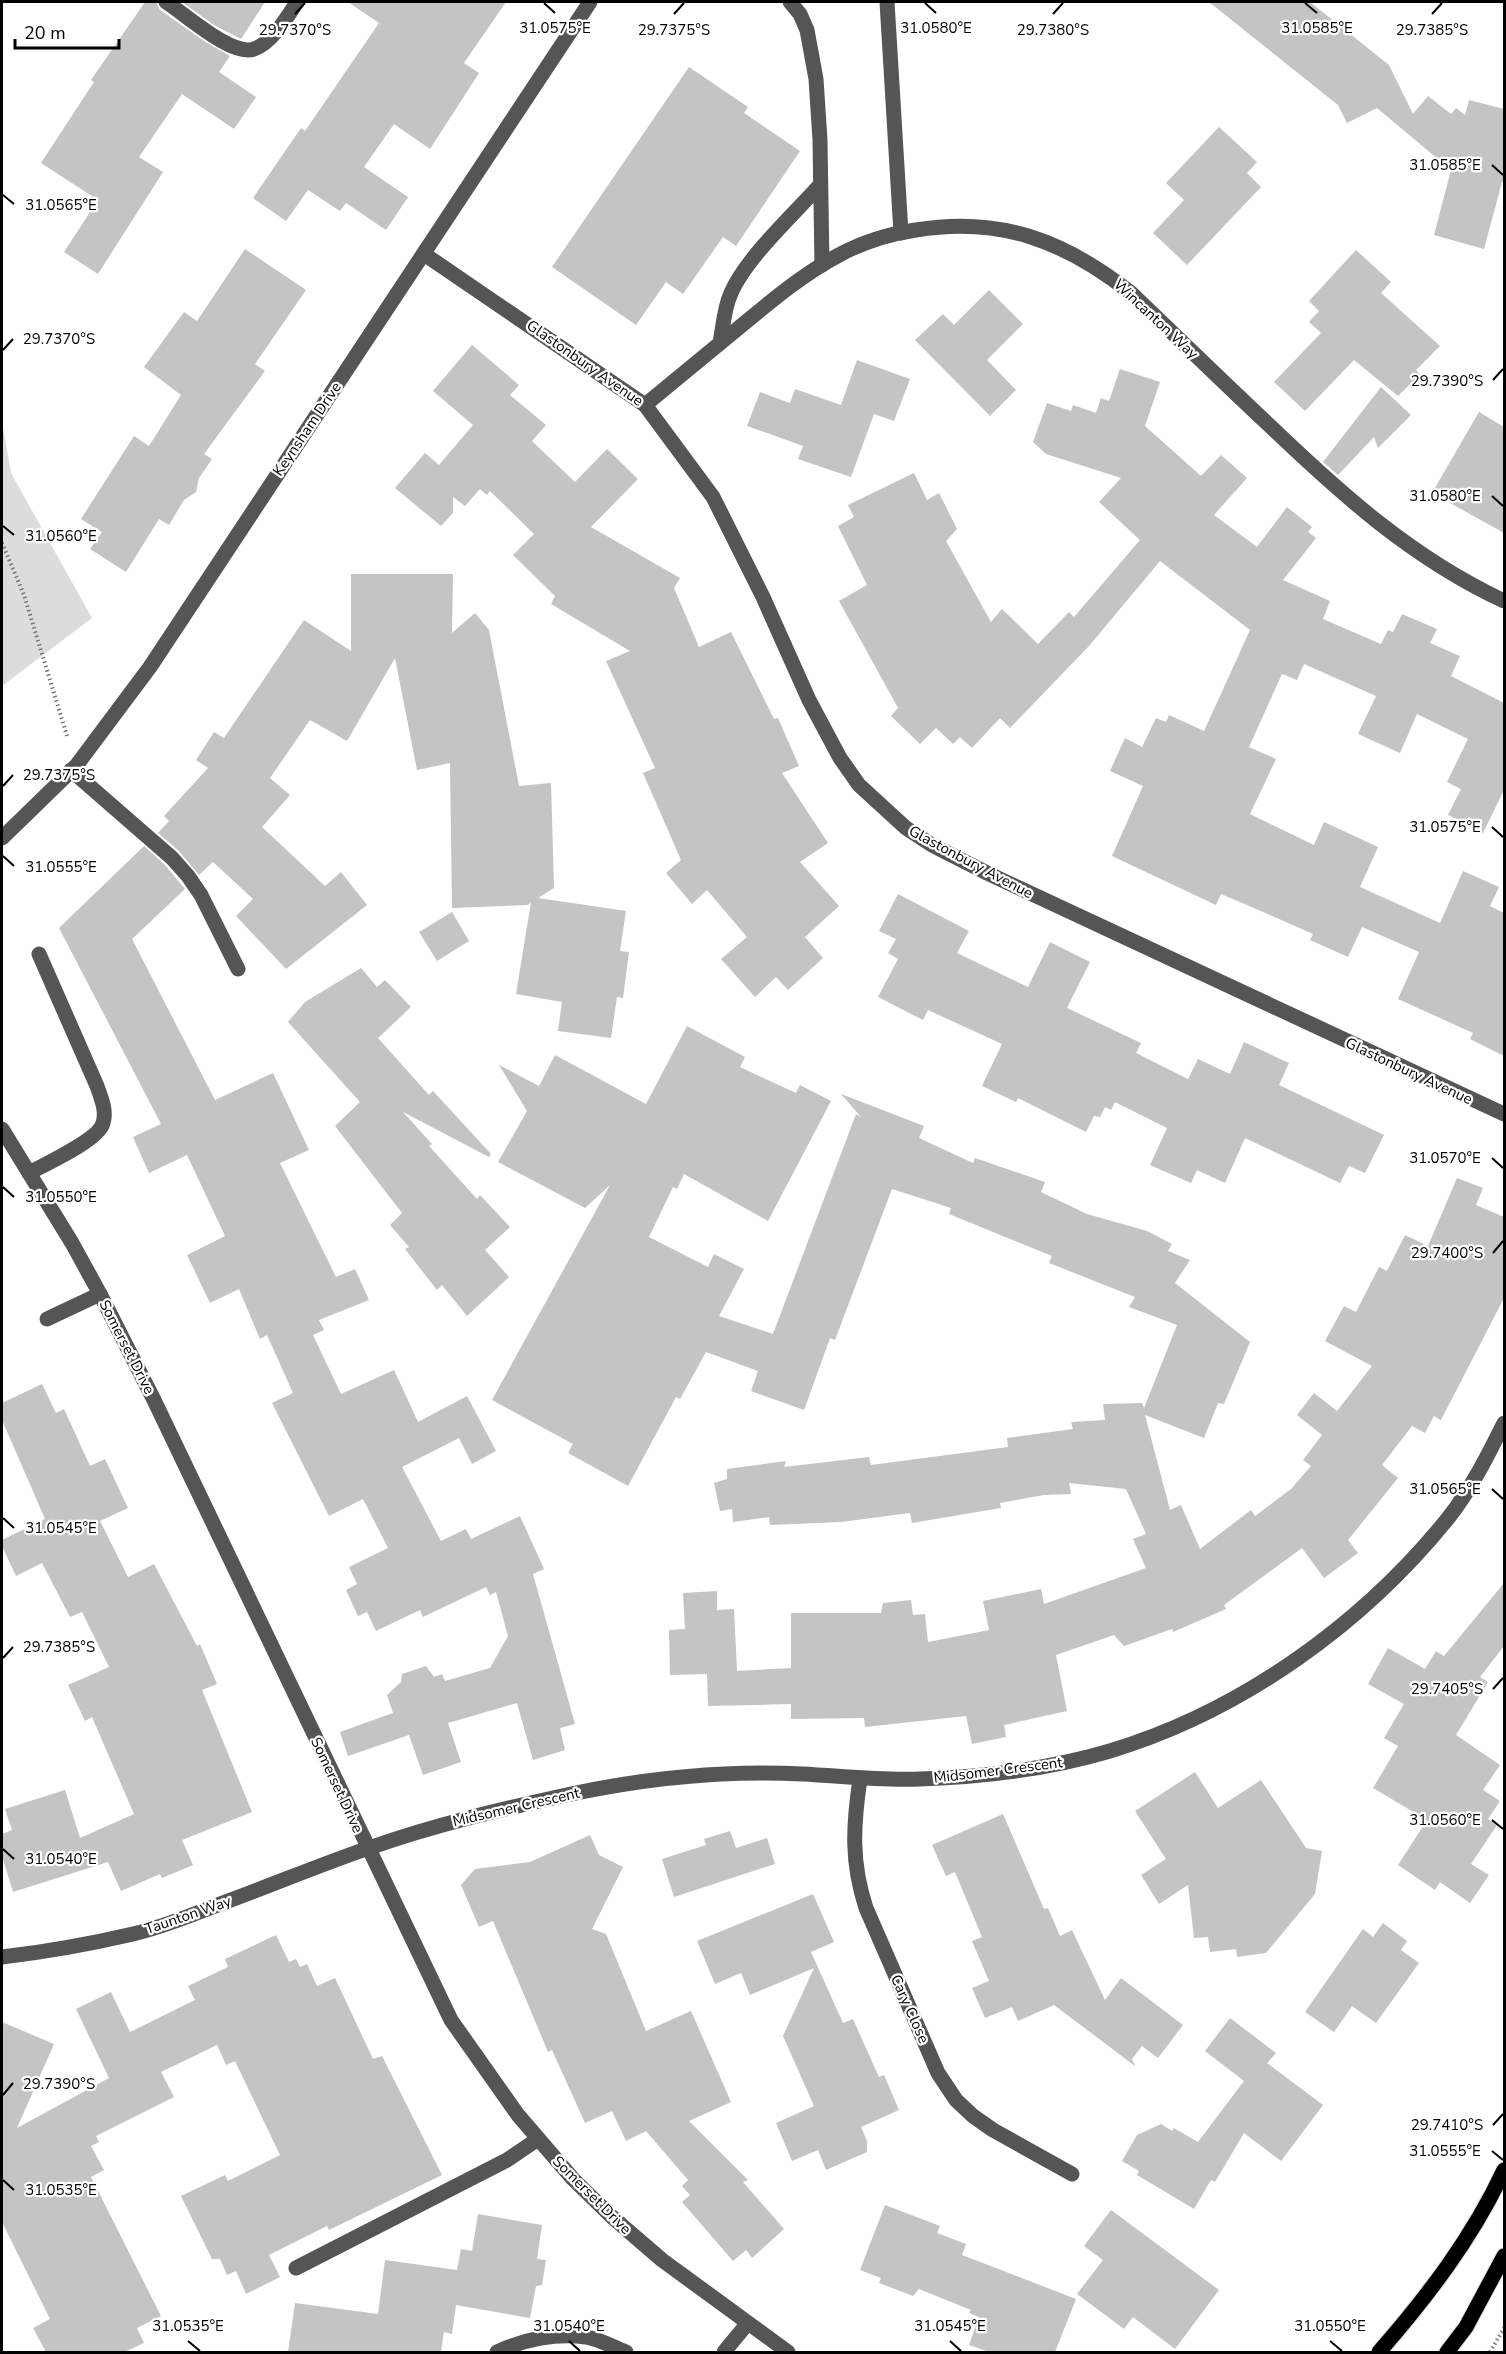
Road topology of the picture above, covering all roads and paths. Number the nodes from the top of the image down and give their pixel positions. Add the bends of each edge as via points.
1 (166, 2) edge
2 (297, 2) edge
3 (590, 2) edge
4 (790, 2) edge
5 (887, 2) edge
6 (820, 185) junction
7 (901, 233) junction
8 (424, 254) junction
9 (822, 265) junction
10 (720, 343) junction
11 (645, 405) junction
12 (2, 543) edge
13 (1504, 601) edge
14 (74, 768) junction
15 (2, 838) edge
16 (39, 954) dead end
17 (238, 969) dead end
18 (1504, 1114) edge
19 (2, 1129) edge
20 (29, 1173) junction
21 (100, 1294) junction
22 (48, 1319) dead end
23 (1504, 1423) edge
24 (860, 1779) junction
25 (367, 1848) junction
26 (2, 1957) edge
27 (538, 2139) junction
28 (1504, 2170) edge
29 (1072, 2174) dead end
30 (1504, 2256) edge
31 (296, 2268) dead end
32 (747, 2324) junction
33 (1504, 2328) edge
34 (497, 2352) edge
35 (626, 2352) edge
36 (724, 2352) edge
37 (788, 2352) edge
38 (1379, 2352) edge
39 (1447, 2352) edge
40 (1490, 2352) edge

1 - 2 street via 225,43 245,50 263,44
3 - 8 street, Keynsham Drive
4 - 6 street via 800,14 812,51
5 - 7 street
6 - 9 street
6 - 10 street via 741,276 726,306
7 - 9 street, Wincanton Way via 868,241
7 - 13 street, Wincanton Way via 946,225 1011,231 1072,253 1107,274 1365,512 1429,561
8 - 11 street, Glastonbury Avenue
8 - 14 street, Keynsham Drive via 172,636
9 - 10 street, Wincanton Way
10 - 11 street, Wincanton Way
11 - 18 street, Glastonbury Avenue via 713,496 840,758 859,785 906,828 987,873
12 - 14 path via 24,595
14 - 15 street, Keynsham Drive
14 - 17 street via 188,876
16 - 20 street via 97,1086 104,1122 89,1139
19 - 20 street, Somerset Drive
20 - 21 street, Somerset Drive
21 - 22 street
21 - 25 street, Somerset Drive
23 - 24 street, Midsomer Crescent via 1451,1514 1416,1555 1353,1616 1313,1648 1223,1704 1110,1751 1044,1766 954,1778
24 - 25 street, Midsomer Crescent via 804,1774 682,1776 570,1794 432,1827
24 - 29 street, Cary Close via 854,1850 858,1883 938,2073 956,2100 973,2116
25 - 26 street, Taunton Way via 135,1934
25 - 27 street, Somerset Drive via 451,2020
27 - 31 street via 507,2160
27 - 32 street, Somerset Drive via 610,2216
28 - 38 main road via 1491,2199 1452,2260
30 - 39 main road via 1466,2327
32 - 36 street
32 - 37 street, Somerset Drive
33 - 40 path
34 - 35 street via 538,2339 564,2336 587,2337

